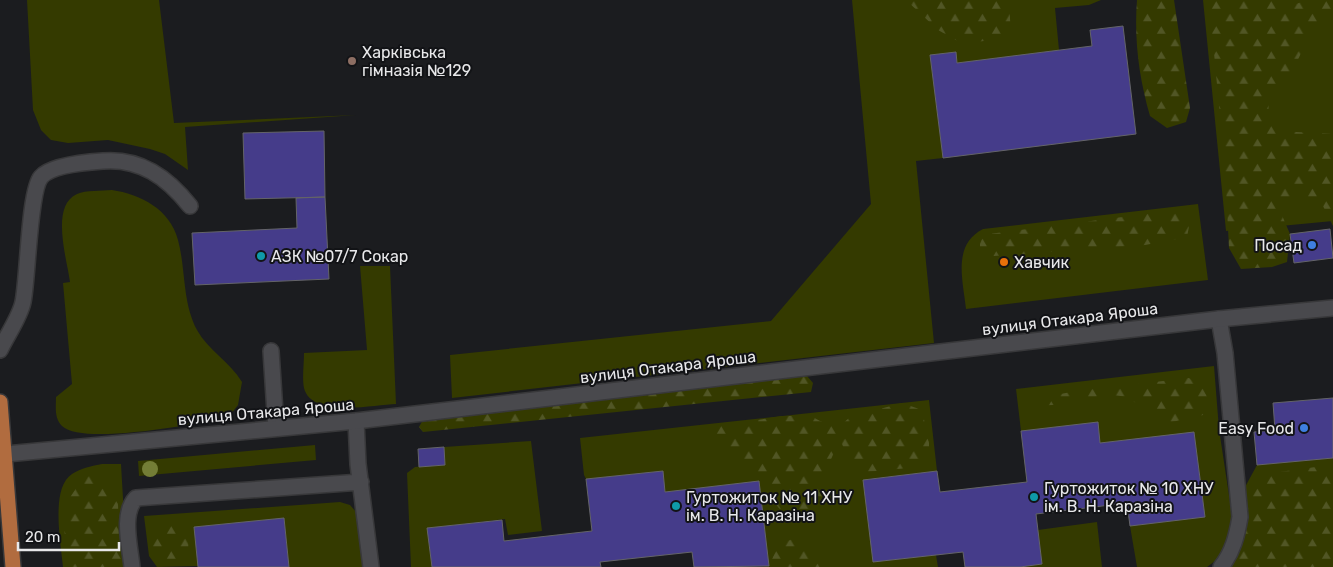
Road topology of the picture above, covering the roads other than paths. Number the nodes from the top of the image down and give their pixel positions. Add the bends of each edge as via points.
1 (190, 206) dead end
2 (1333, 308) edge
3 (1219, 319) junction
4 (0, 350) edge
5 (270, 351) dead end
6 (0, 402) edge
7 (356, 421) junction
8 (276, 428) junction
9 (6, 454) junction
10 (361, 482) junction
11 (13, 567) edge
12 (132, 567) edge
13 (371, 567) edge
14 (1221, 567) edge

1 - 4 street via 176,188 160,176 140,165 119,160 83,162 48,172 40,178 34,196 23,304
2 - 3 street, вулиця Отакара Яроша
3 - 7 street, вулиця Отакара Яроша
3 - 14 street via 1240,517 1237,536
5 - 8 street
6 - 9 main road
7 - 8 street, вулиця Отакара Яроша
7 - 10 street
8 - 9 street, вулиця Отакара Яроша
9 - 11 main road
10 - 12 street via 136,498 130,504 128,514
10 - 13 street

